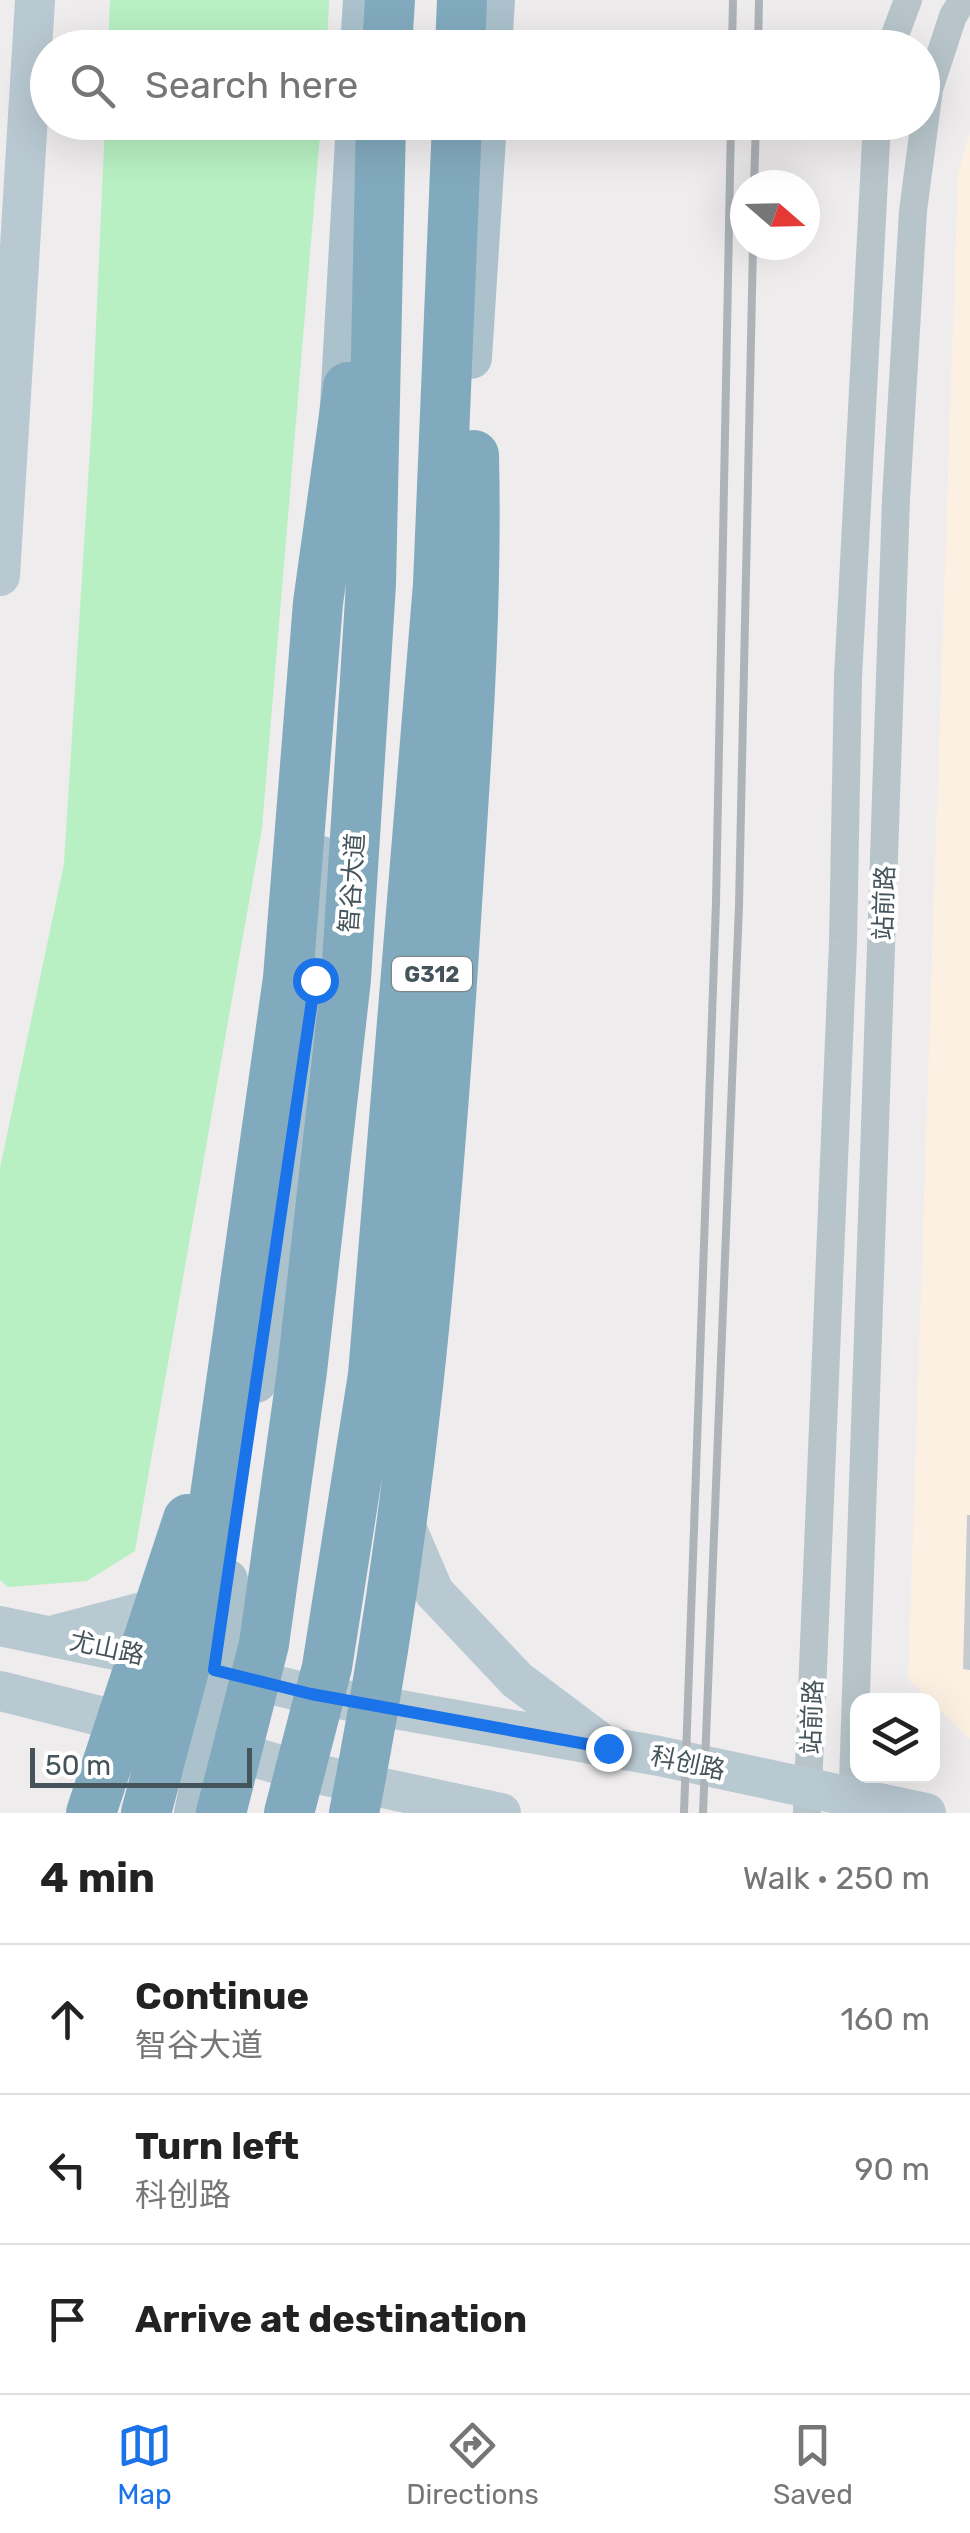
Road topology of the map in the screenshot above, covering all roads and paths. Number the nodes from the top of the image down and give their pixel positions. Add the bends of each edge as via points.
1 (34, 0) edge
2 (364, 0) edge
3 (390, 0) edge
4 (908, 0) edge
5 (963, 0) edge
6 (32, 30) edge
7 (362, 30) edge
8 (388, 30) edge
9 (897, 30) edge
10 (940, 57) edge
11 (30, 68) edge
12 (356, 140) edge
13 (456, 140) edge
14 (465, 140) edge
15 (485, 140) edge
16 (876, 140) edge
17 (923, 140) edge
18 (380, 146) edge
19 (0, 576) edge
20 (288, 978) junction
21 (376, 1422) junction
22 (231, 1550) junction
23 (0, 1626) edge
24 (48, 1636) junction
25 (214, 1670) junction
26 (0, 1691) edge
27 (311, 1694) junction
28 (48, 1703) junction
29 (371, 1729) junction
30 (210, 1744) junction
31 (608, 1748) junction
32 (291, 1798) edge
33 (808, 1802) edge
34 (852, 1806) edge
35 (92, 1813) edge
36 (146, 1813) edge
37 (161, 1813) edge
38 (195, 1813) edge
39 (221, 1813) edge
40 (345, 1813) edge
41 (354, 1813) edge
42 (500, 1813) edge
43 (926, 1813) edge

1 - 6 main road
2 - 7 main road
3 - 8 highway
4 - 9 street
5 - 10 street, 站前路
11 - 19 main road
12 - 22 main road, 智谷大道 via 315,980
13 - 32 highway, G312 via 438,584 373,1375 327,1667
14 - 29 highway via 477,582 426,1336
15 - 21 main road, G312 via 430,1009
16 - 33 street, 站前路 via 848,658 844,943
17 - 34 street, 站前路 via 896,499
18 - 20 highway via 318,604
18 - 39 highway, 智谷大道 via 371,584 346,979 264,1644
20 - 35 highway via 187,1525
20 - 36 highway via 198,1617
21 - 27 main road, G312
21 - 31 main road via 396,1506 434,1592 517,1680
22 - 24 main road via 146,1611
22 - 25 main road, 智谷大道
23 - 24 main road, 尤山路
24 - 25 main road, 尤山路
25 - 27 main road, 科创路
25 - 30 main road, 智谷大道
26 - 28 main road
27 - 31 main road, 科创路
27 - 32 main road, G312
28 - 30 main road
28 - 37 main road
29 - 40 highway
29 - 41 highway
30 - 32 main road
30 - 38 main road, 智谷大道
31 - 33 main road, 科创路
32 - 42 main road
33 - 34 main road, 科创路
34 - 43 main road, 科创路

